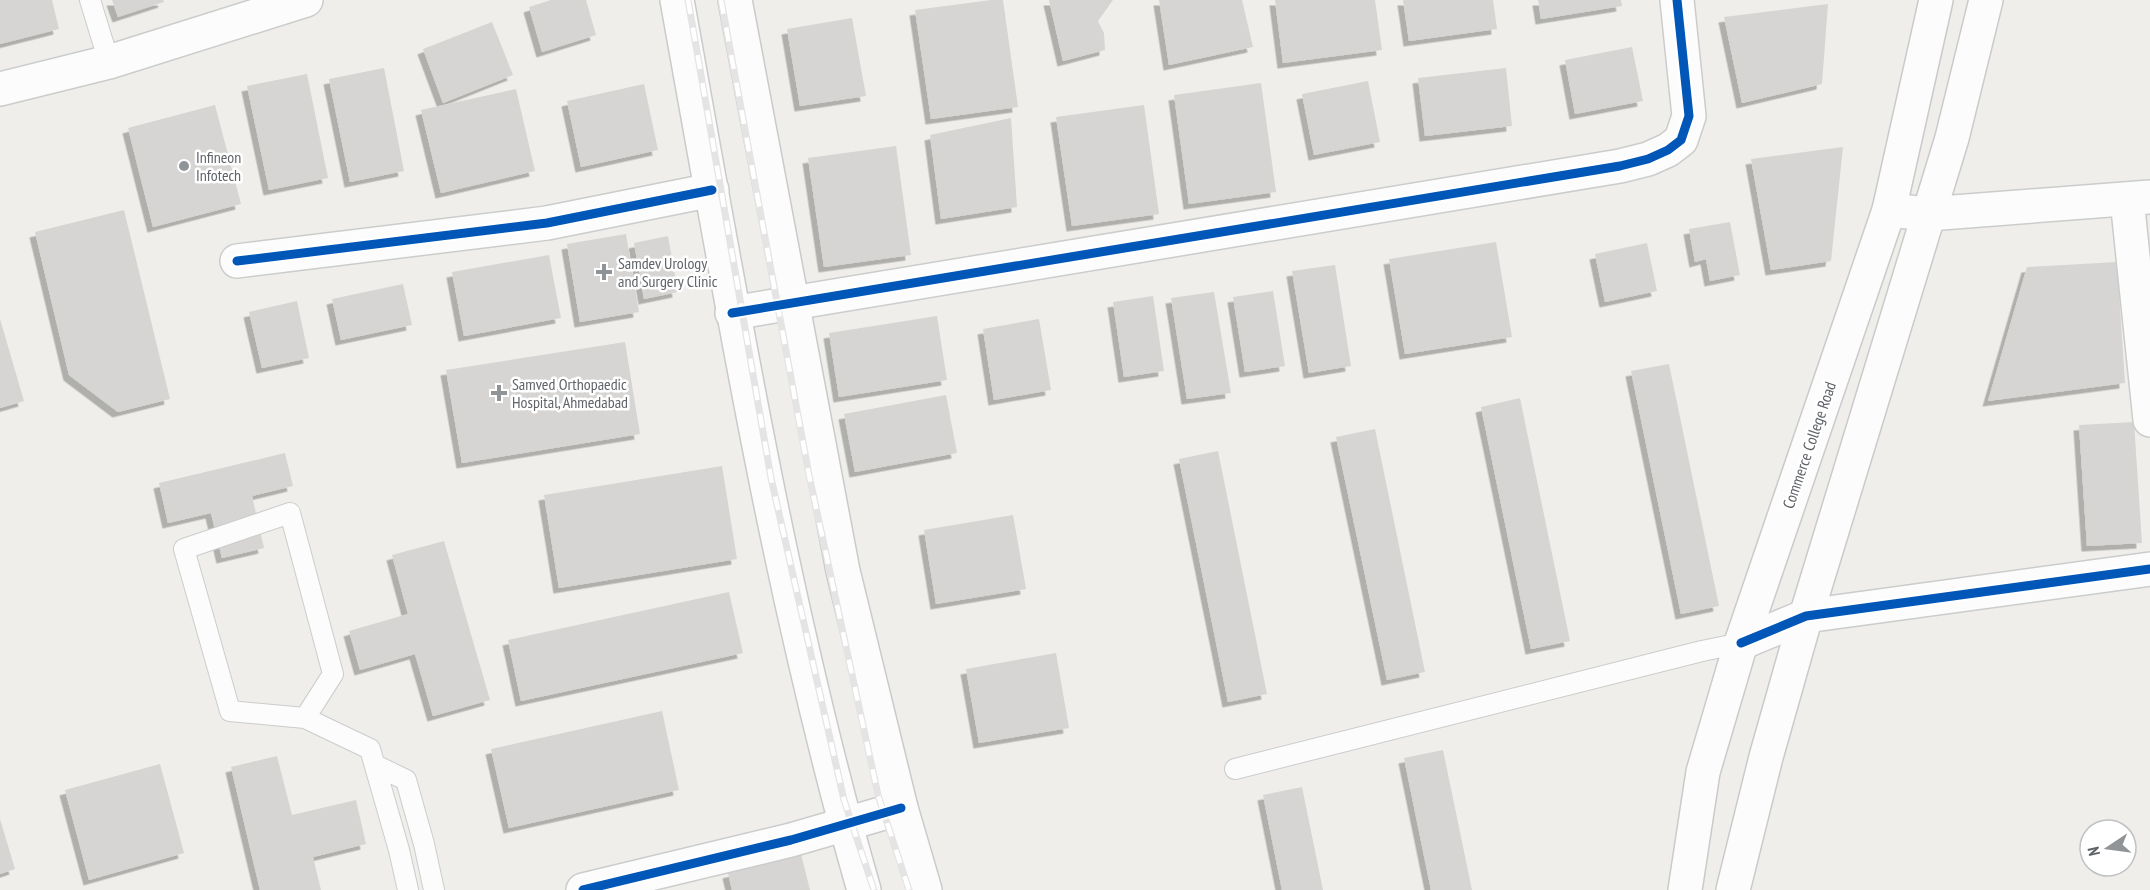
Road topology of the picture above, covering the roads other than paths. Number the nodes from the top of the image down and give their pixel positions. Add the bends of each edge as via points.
1 (90, 0) edge
2 (306, 0) edge
3 (677, 0) edge
4 (735, 0) edge
5 (1677, 0) edge
6 (1936, 0) edge
7 (1986, 0) edge
8 (109, 62) junction
9 (0, 89) edge
10 (712, 190) junction
11 (2138, 198) edge
12 (1889, 210) junction
13 (1929, 214) junction
14 (237, 261) dead end
15 (792, 303) junction
16 (732, 313) junction
17 (2150, 420) edge
18 (2150, 569) edge
19 (1806, 616) junction
20 (1741, 643) junction
21 (305, 718) junction
22 (375, 765) junction
23 (1235, 768) dead end
24 (901, 808) junction
25 (845, 825) junction
26 (408, 890) edge
27 (434, 890) edge
28 (583, 890) edge
29 (864, 890) edge
30 (925, 890) edge
31 (1685, 890) edge
32 (1733, 890) edge

1 - 8 lane
2 - 8 main road
3 - 10 main road
4 - 15 main road
5 - 15 main road via 1689,116 1682,140 1648,159
6 - 12 main road, Commerce College Road
7 - 13 main road
8 - 9 main road
10 - 14 main road via 548,223
10 - 16 main road
11 - 13 main road
11 - 17 main road
12 - 13 main road
12 - 20 main road, Commerce College Road
13 - 19 main road
15 - 16 main road
15 - 24 main road via 843,571
16 - 25 main road via 820,729
18 - 19 main road
19 - 20 main road
19 - 32 main road
20 - 23 lane
20 - 31 main road, Commerce College Road via 1703,772
21 - 21 lane via 230,711 184,549 290,513 333,674
21 - 22 lane via 370,749
22 - 26 lane
22 - 27 lane via 406,780
24 - 25 main road
24 - 30 main road
25 - 28 main road
25 - 29 main road

